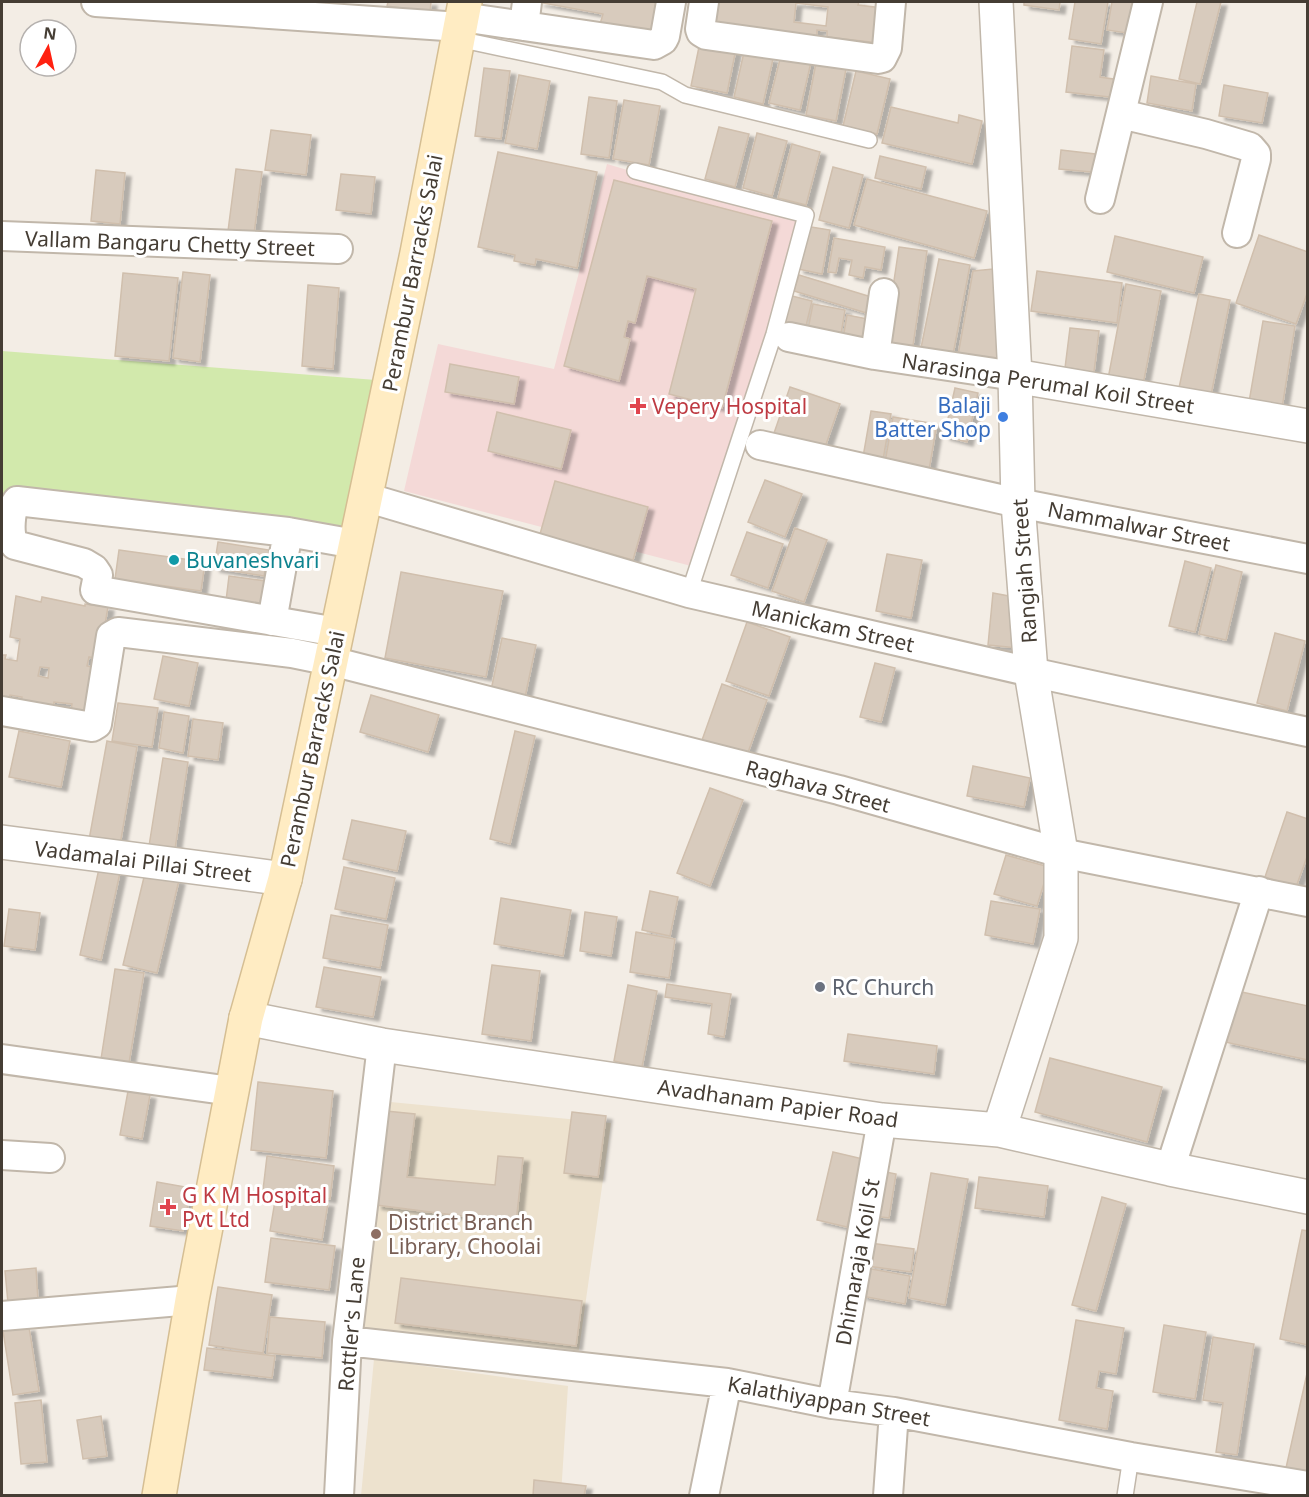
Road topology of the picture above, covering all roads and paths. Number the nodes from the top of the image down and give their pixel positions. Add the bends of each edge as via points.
1 (96, 2) edge
2 (671, 2) edge
3 (704, 2) edge
4 (891, 2) edge
5 (996, 2) edge
6 (1148, 2) edge
7 (526, 14) edge
8 (461, 21) edge
9 (1121, 114) junction
10 (870, 140) dead end
11 (635, 171) dead end
12 (1100, 199) dead end
13 (1237, 233) dead end
14 (2, 236) edge
15 (338, 249) dead end
16 (884, 293) dead end
17 (789, 337) dead end
18 (875, 355) junction
19 (1015, 376) junction
20 (1308, 426) edge
21 (759, 445) dead end
22 (365, 497) junction
23 (1018, 503) junction
24 (288, 532) junction
25 (355, 544) junction
26 (1308, 559) edge
27 (689, 593) junction
28 (272, 621) junction
29 (334, 647) junction
30 (1031, 672) junction
31 (2, 711) edge
32 (1308, 732) edge
33 (2, 842) edge
34 (1060, 853) junction
35 (285, 879) junction
36 (1259, 891) junction
37 (1308, 902) edge
38 (246, 1018) junction
39 (382, 1045) junction
40 (2, 1059) edge
41 (231, 1091) junction
42 (882, 1120) junction
43 (999, 1130) junction
44 (2, 1155) edge
45 (50, 1158) dead end
46 (1170, 1169) junction
47 (1308, 1197) edge
48 (192, 1300) junction
49 (2, 1316) edge
50 (347, 1341) junction
51 (727, 1383) junction
52 (832, 1404) junction
53 (894, 1412) junction
54 (1131, 1457) junction
55 (1308, 1486) edge
56 (1255, 1487) edge
57 (159, 1496) edge
58 (339, 1496) edge
59 (704, 1496) edge
60 (888, 1496) edge
61 (1125, 1496) edge

1 - 8 street
2 - 7 street via 665,36 654,45
3 - 4 street via 700,28 706,35 878,59 887,48
5 - 19 street, Rangiah Street
6 - 9 street
7 - 8 street
8 - 10 lane via 662,82 685,95
8 - 22 main road, Perambur Barracks Salai
9 - 12 street
9 - 13 street via 1254,150 1256,159
11 - 27 lane via 806,215 774,334
14 - 15 street, Vallam Bangaru Chetty Street
16 - 18 street
17 - 18 street, Narasinga Perumal Koil Street
18 - 19 street, Narasinga Perumal Koil Street
19 - 20 street, Narasinga Perumal Koil Street
19 - 23 street, Rangiah Street
21 - 23 street, Nammalwar Street
22 - 25 main road, Perambur Barracks Salai
22 - 27 street, Manickam Street
23 - 26 street, Nammalwar Street
23 - 30 street, Rangiah Street
24 - 25 street
24 - 28 street
24 - 28 street via 17,501 14,505 15,545 84,563 98,575 95,591
25 - 29 main road, Perambur Barracks Salai
27 - 30 street, Manickam Street
28 - 29 street
29 - 31 street via 292,653 118,632 111,636 98,724 92,727
29 - 34 street, Raghava Street
29 - 35 main road, Perambur Barracks Salai
30 - 32 street, Manickam Street
30 - 34 street, Rangiah Street
33 - 35 street, Vadamalai Pillai Street
34 - 36 street, Raghava Street
34 - 43 street, Rangiah Street via 1061,938
35 - 38 main road, Perambur Barracks Salai
36 - 37 street, Raghava Street
36 - 46 street
38 - 39 street, Avadhanam Papier Road
38 - 41 main road, Perambur Barracks Salai
39 - 42 street, Avadhanam Papier Road
39 - 50 street, Rottler's Lane
40 - 41 street
41 - 48 main road, Perambur Barracks Salai
42 - 43 street, Avadhanam Papier Road
42 - 52 street, Dhimaraja Koil St
43 - 46 street, Avadhanam Papier Road
44 - 45 street
46 - 47 street, Avadhanam Papier Road
48 - 49 street
48 - 57 main road, Perambur Barracks Salai
50 - 51 street, Kalathiyappan Street
50 - 58 street, Rottler's Lane
51 - 52 street, Kalathiyappan Street
51 - 59 street
52 - 53 street, Kalathiyappan Street
53 - 54 street, Kalathiyappan Street
53 - 60 street
54 - 56 street, Kalathiyappan Street
54 - 61 lane
55 - 56 street, Kalathiyappan Street

